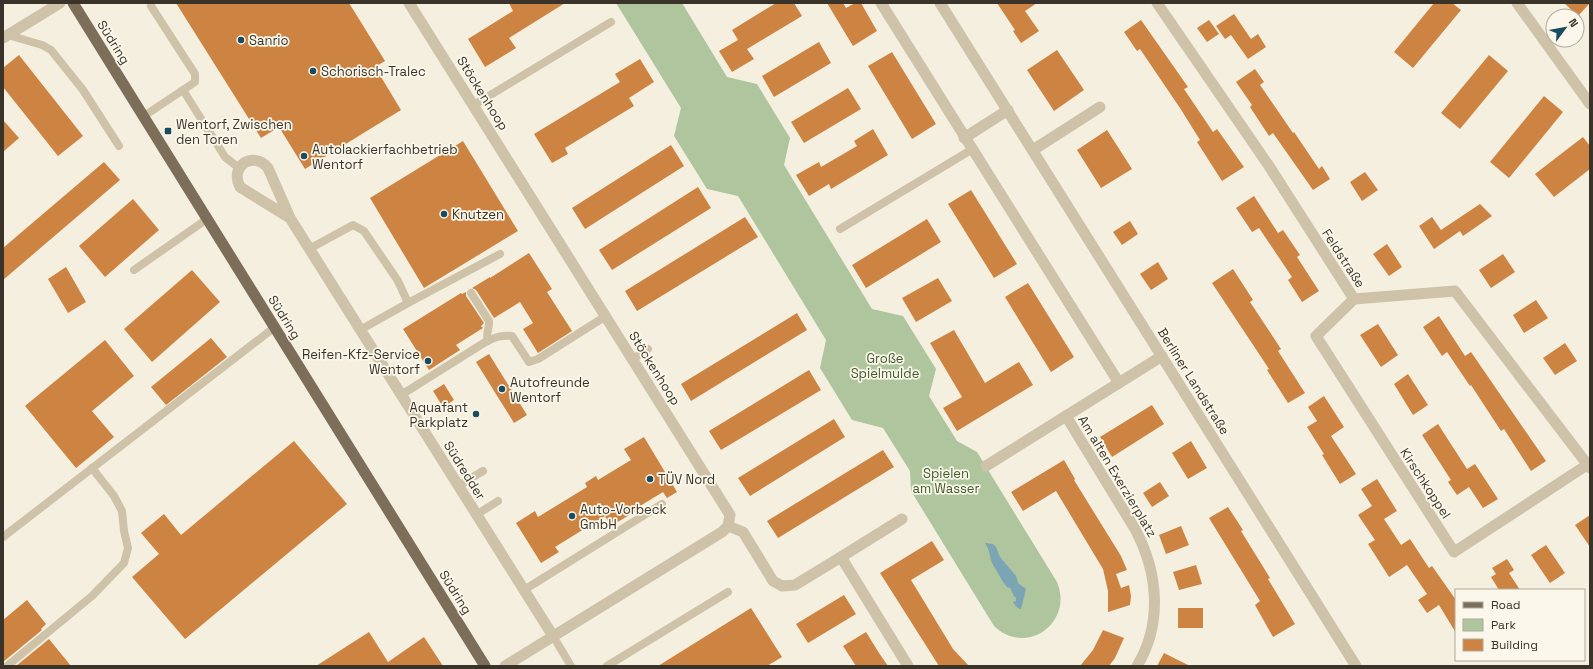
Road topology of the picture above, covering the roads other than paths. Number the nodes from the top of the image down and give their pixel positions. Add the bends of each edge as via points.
1 (60, 3) edge
2 (73, 3) edge
3 (409, 3) edge
4 (881, 3) edge
5 (940, 3) edge
6 (1156, 3) edge
7 (1517, 3) edge
8 (151, 6) dead end
9 (611, 22) dead end
10 (5, 37) edge
11 (183, 90) junction
12 (1590, 104) edge
13 (474, 106) junction
14 (1100, 107) dead end
15 (1008, 110) junction
16 (144, 116) junction
17 (964, 138) junction
18 (119, 146) dead end
19 (971, 150) junction
20 (1033, 150) junction
21 (239, 168) junction
22 (290, 218) junction
23 (207, 219) junction
24 (840, 229) dead end
25 (309, 249) junction
26 (500, 254) dead end
27 (134, 270) dead end
28 (472, 293) dead end
29 (1354, 299) junction
30 (408, 303) junction
31 (606, 316) junction
32 (275, 327) junction
33 (360, 330) junction
34 (488, 341) junction
35 (648, 349) dead end
36 (1162, 356) junction
37 (633, 359) junction
38 (1119, 383) junction
39 (401, 395) junction
40 (1066, 416) junction
41 (1589, 465) edge
42 (986, 466) dead end
43 (92, 468) junction
44 (483, 471) dead end
45 (458, 486) junction
46 (498, 501) dead end
47 (662, 504) dead end
48 (476, 515) junction
49 (902, 519) dead end
50 (728, 526) junction
51 (3, 537) edge
52 (841, 557) junction
53 (524, 590) junction
54 (728, 592) dead end
55 (553, 636) junction
56 (7, 666) edge
57 (485, 666) edge
58 (505, 666) edge
59 (571, 666) edge
60 (607, 666) edge
61 (908, 666) edge
62 (1137, 666) edge
63 (1356, 666) edge

1 - 10 street
2 - 16 main road, Südring
3 - 13 street, Stöckenhoop
4 - 17 street
5 - 15 street, Berliner Landstraße
6 - 29 street, Feldstraße via 1269,166
7 - 12 street
8 - 11 lane via 195,74 195,82
9 - 13 lane
10 - 18 lane via 42,45 51,50 83,90
11 - 16 lane
11 - 21 lane via 225,158
13 - 31 street, Stöckenhoop
14 - 20 street
15 - 17 street
15 - 20 street, Berliner Landstraße
16 - 23 main road, Südring
17 - 19 street
19 - 24 lane
19 - 38 street
20 - 36 street, Berliner Landstraße
21 - 22 street, Südredder via 237,179 243,190
21 - 22 street, Südredder via 251,160 264,163
22 - 25 street, Südredder
23 - 27 lane
23 - 32 main road, Südring
25 - 30 lane via 353,225 364,231 398,281
25 - 33 street, Südredder
26 - 30 lane
28 - 34 lane via 489,321
29 - 41 street, Feldstraße via 1455,291
29 - 41 street, Kirschkoppel via 1316,336 1454,552
30 - 33 lane
31 - 34 lane via 538,359 529,362 512,336 503,335
31 - 37 street, Stöckenhoop
32 - 43 lane
32 - 57 main road, Südring
33 - 39 street, Südredder
34 - 39 lane
35 - 37 lane
36 - 38 street, Am alten Exerzierplatz
36 - 63 street, Berliner Landstraße
37 - 50 street, Stöckenhoop via 730,515
38 - 40 street, Am alten Exerzierplatz
39 - 45 street, Südredder
40 - 42 street, Am alten Exerzierplatz
40 - 62 street, Am alten Exerzierplatz via 1135,529 1151,568 1155,595 1153,623
43 - 51 lane
43 - 56 lane via 114,496 122,512 128,548 124,563 92,596
44 - 45 lane
45 - 48 street, Südredder
46 - 48 lane
47 - 53 lane
48 - 53 street, Südredder
49 - 52 street
50 - 52 street via 742,532 773,582 782,586 795,585
50 - 55 street
52 - 61 street
53 - 55 street, Südredder
54 - 60 lane
55 - 58 street
55 - 59 lane

